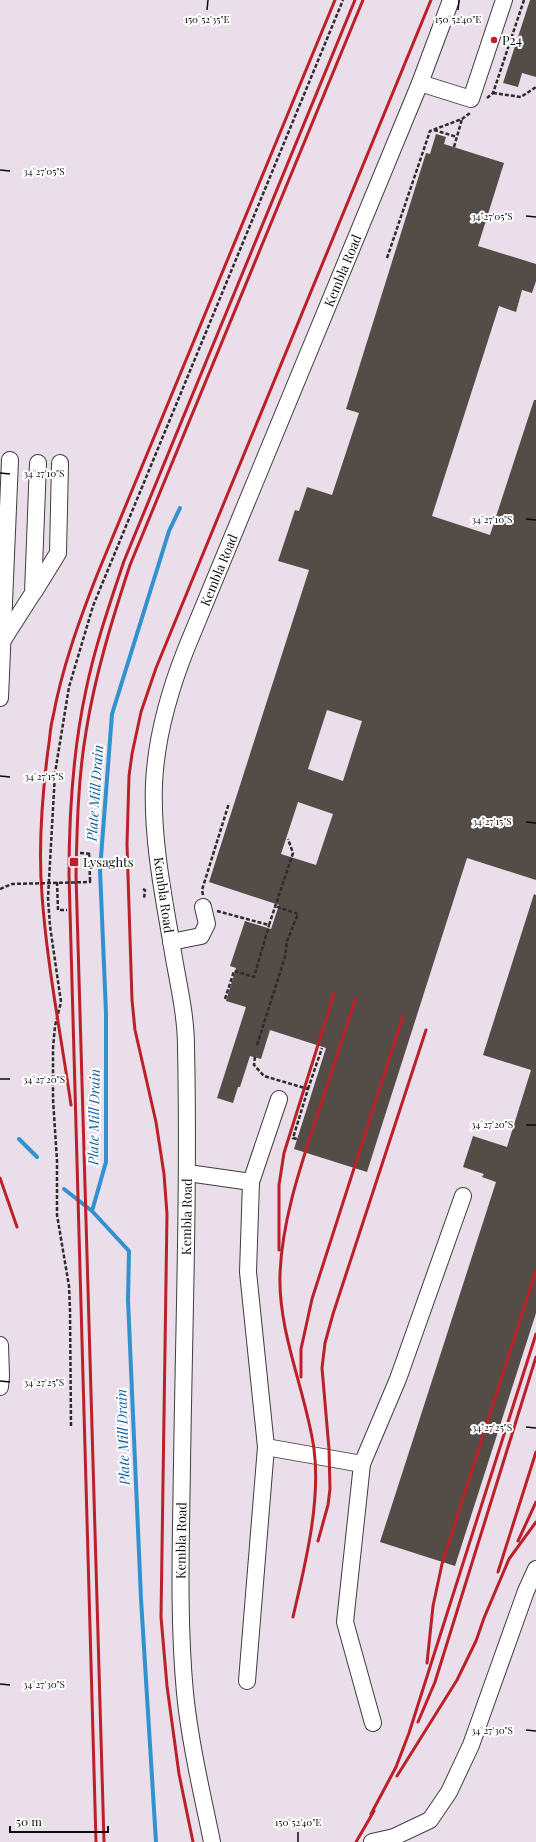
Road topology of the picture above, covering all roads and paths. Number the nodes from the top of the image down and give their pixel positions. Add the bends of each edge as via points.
1 (343, 0) edge
2 (451, 0) edge
3 (504, 0) edge
4 (524, 0) edge
5 (420, 83) junction
6 (536, 87) edge
7 (493, 93) junction
8 (487, 98) dead end
9 (474, 108) dead end
10 (462, 119) junction
11 (433, 130) junction
12 (457, 138) junction
13 (454, 147) dead end
14 (387, 258) dead end
15 (10, 460) dead end
16 (38, 463) dead end
17 (60, 463) dead end
18 (33, 594) junction
19 (1, 640) edge
20 (0, 698) edge
21 (229, 803) dead end
22 (288, 839) dead end
23 (80, 853) dead end
24 (57, 882) junction
25 (0, 889) edge
26 (143, 889) dead end
27 (144, 899) dead end
28 (275, 906) junction
29 (203, 907) junction
30 (67, 910) dead end
31 (270, 925) junction
32 (171, 942) junction
33 (224, 999) dead end
34 (257, 1045) dead end
35 (322, 1048) dead end
36 (308, 1089) dead end
37 (279, 1099) dead end
38 (188, 1173) junction
39 (251, 1182) junction
40 (464, 1196) dead end
41 (0, 1346) edge
42 (0, 1387) edge
43 (71, 1426) dead end
44 (266, 1447) junction
45 (362, 1464) junction
46 (536, 1569) edge
47 (247, 1681) dead end
48 (373, 1723) dead end
49 (212, 1842) edge
50 (372, 1842) edge

1 - 43 path via 93,606 69,687 54,773 48,898 61,1002 53,1048 53,1099 57,1215 70,1304
2 - 5 street, Kembla Road
3 - 5 street via 471,99
4 - 7 path
5 - 32 street, Kembla Road via 174,679 160,736 154,788 158,854
6 - 7 path via 521,97
7 - 8 path
9 - 10 path
10 - 11 path
10 - 12 path
11 - 12 path
11 - 14 path via 430,131
12 - 13 path
15 - 19 street
16 - 18 street
17 - 18 street via 58,553
18 - 19 street
19 - 20 street
21 - 29 path via 201,889
22 - 28 path via 293,852
23 - 24 path, bridge via 90,854 90,882
24 - 25 path, bridge via 12,884
24 - 30 path via 58,910
26 - 27 path
28 - 31 path
28 - 34 path via 298,914 287,941 286,957
29 - 31 path
29 - 32 street via 207,924 201,936
31 - 33 path via 254,977 234,971
32 - 38 street, Kembla Road via 186,1043
35 - 36 path
37 - 39 street
38 - 39 street
38 - 49 street, Kembla Road via 181,1530 182,1657 190,1731
39 - 44 street via 248,1272
40 - 45 street via 398,1379
41 - 42 street
44 - 45 street
44 - 47 street
45 - 48 street via 345,1622
46 - 50 street via 471,1745 450,1792 430,1820 394,1837

